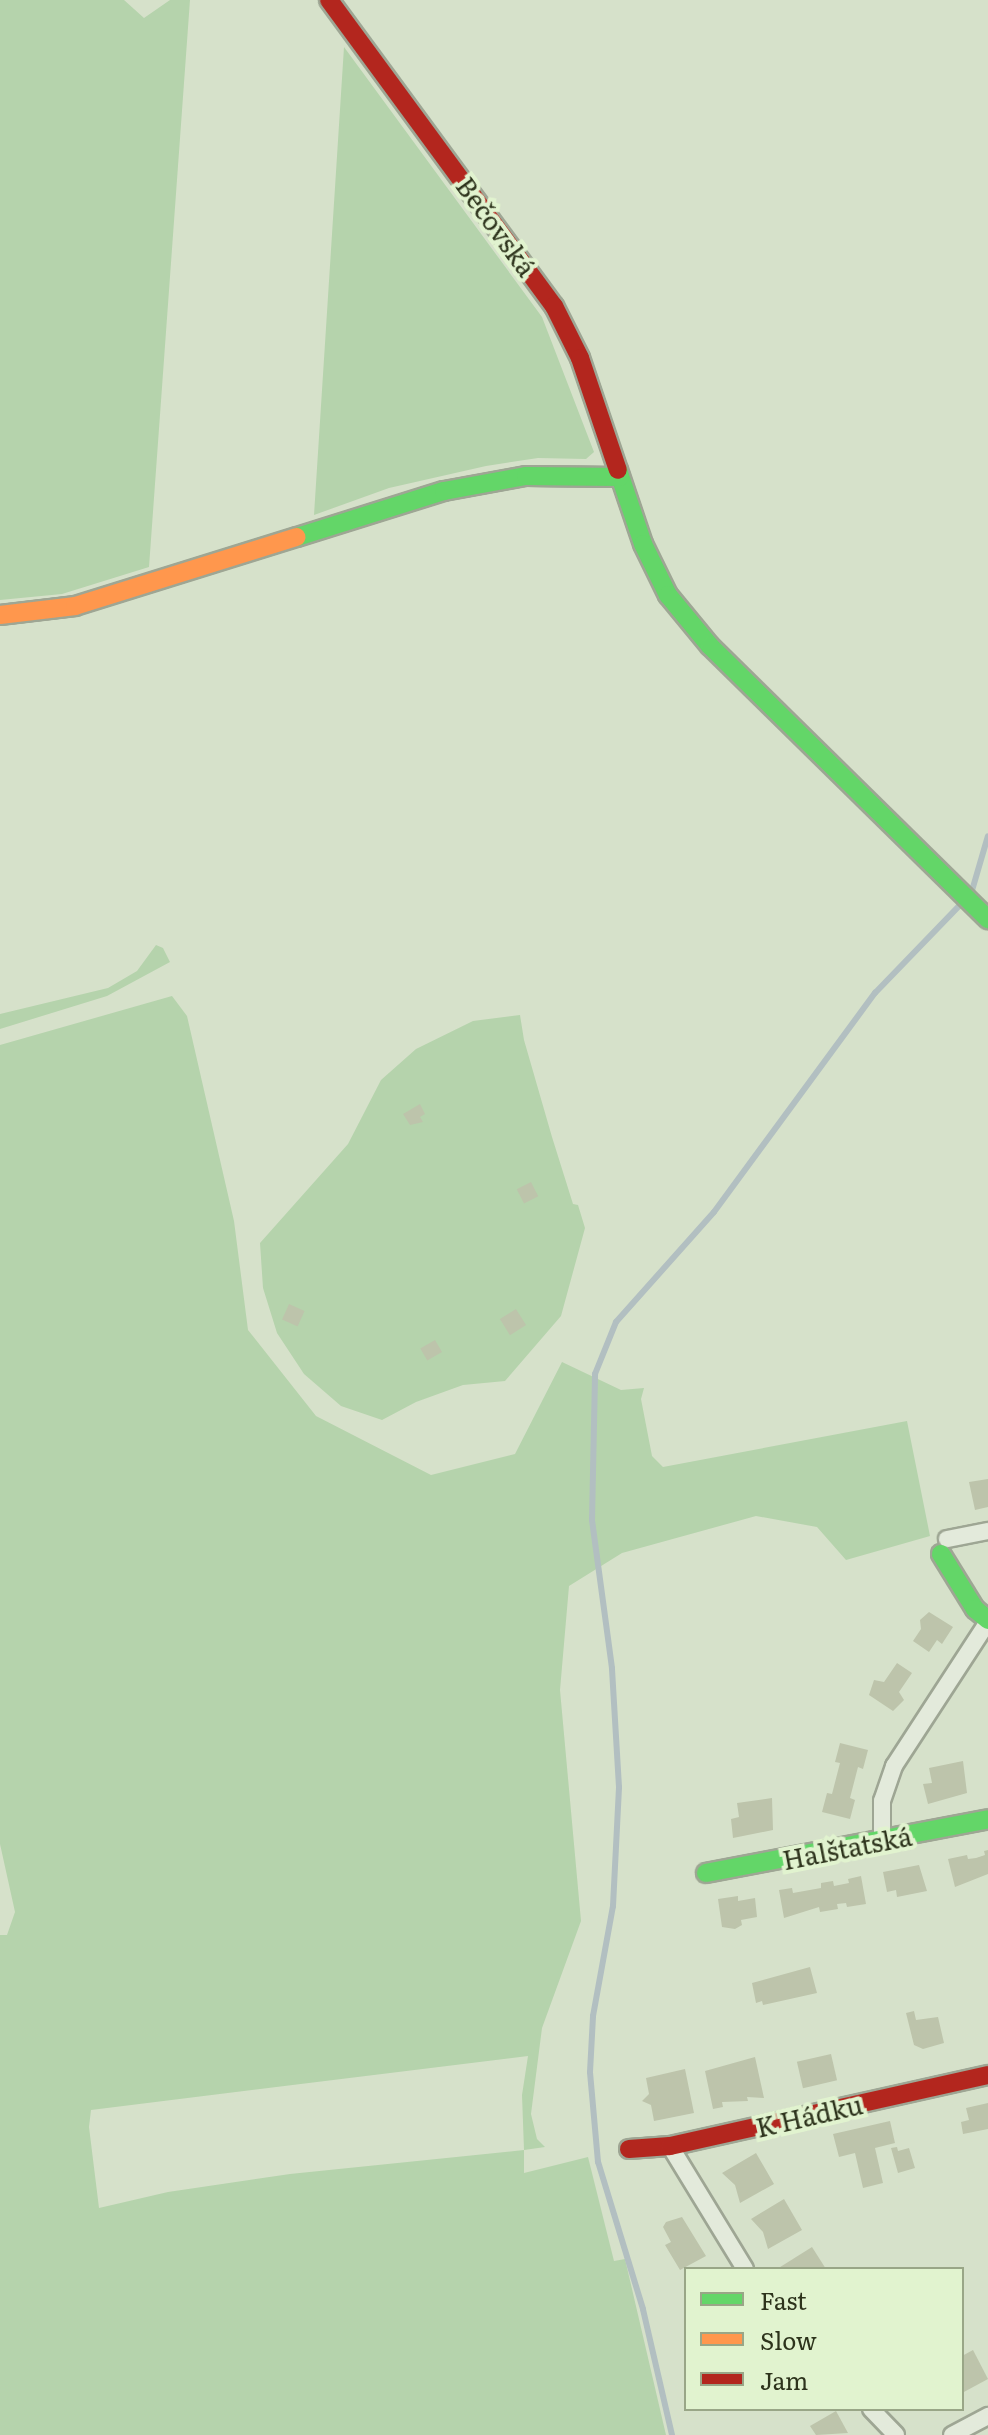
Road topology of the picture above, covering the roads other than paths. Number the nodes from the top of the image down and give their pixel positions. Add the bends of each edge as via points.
1 (329, 0) edge
2 (620, 477) junction
3 (0, 615) edge
4 (988, 919) edge
5 (988, 1531) edge
6 (944, 1546) joint
7 (988, 1621) edge
8 (988, 1819) edge
9 (882, 1842) junction
10 (706, 1873) dead end
11 (988, 2075) edge
12 (670, 2146) junction
13 (629, 2149) dead end
14 (744, 2267) edge
15 (873, 2411) edge
16 (988, 2416) edge
17 (896, 2435) edge
18 (952, 2435) edge

1 - 2 street, Bečovská via 554,306 580,358
2 - 3 street via 526,476 444,491 75,606
2 - 4 street, Bečovská via 654,570 688,622
5 - 6 street
6 - 7 street via 975,1609
7 - 9 street via 894,1766 882,1801
8 - 9 street, Halštatská
9 - 10 street, Halštatská
11 - 12 street, K Hádku
12 - 13 street, K Hádku
12 - 14 street
15 - 17 street
16 - 18 street

